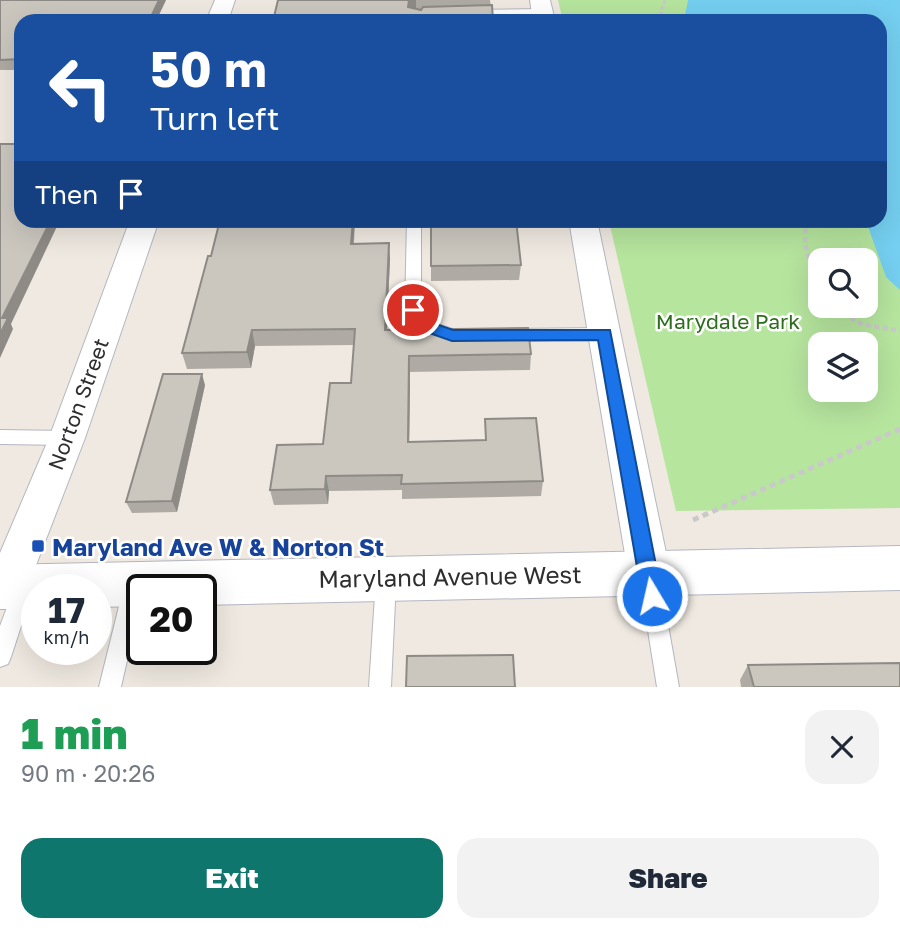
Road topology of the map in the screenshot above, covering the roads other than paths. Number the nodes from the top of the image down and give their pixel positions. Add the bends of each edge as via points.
1 (543, 11) edge
2 (465, 13) edge
3 (142, 228) edge
4 (414, 228) edge
5 (585, 228) edge
6 (605, 334) junction
7 (466, 335) edge
8 (493, 335) edge
9 (0, 437) edge
10 (67, 438) junction
11 (899, 571) edge
12 (649, 572) junction
13 (386, 578) junction
14 (217, 582) edge
15 (126, 584) edge
16 (10, 586) edge
17 (126, 618) edge
18 (0, 657) edge
19 (110, 687) edge
20 (380, 687) edge
21 (668, 687) edge

1 - 2 lane
3 - 10 street, Norton Street
4 - 7 lane via 413,310 421,324
5 - 6 street
6 - 8 lane
6 - 12 street
9 - 10 lane
10 - 16 street, Norton Street
11 - 12 main road, Maryland Avenue West
12 - 13 main road, Maryland Avenue West
12 - 21 lane
13 - 14 main road, Maryland Avenue West
13 - 20 lane
15 - 16 main road, Maryland Avenue West
16 - 18 lane
17 - 19 lane

